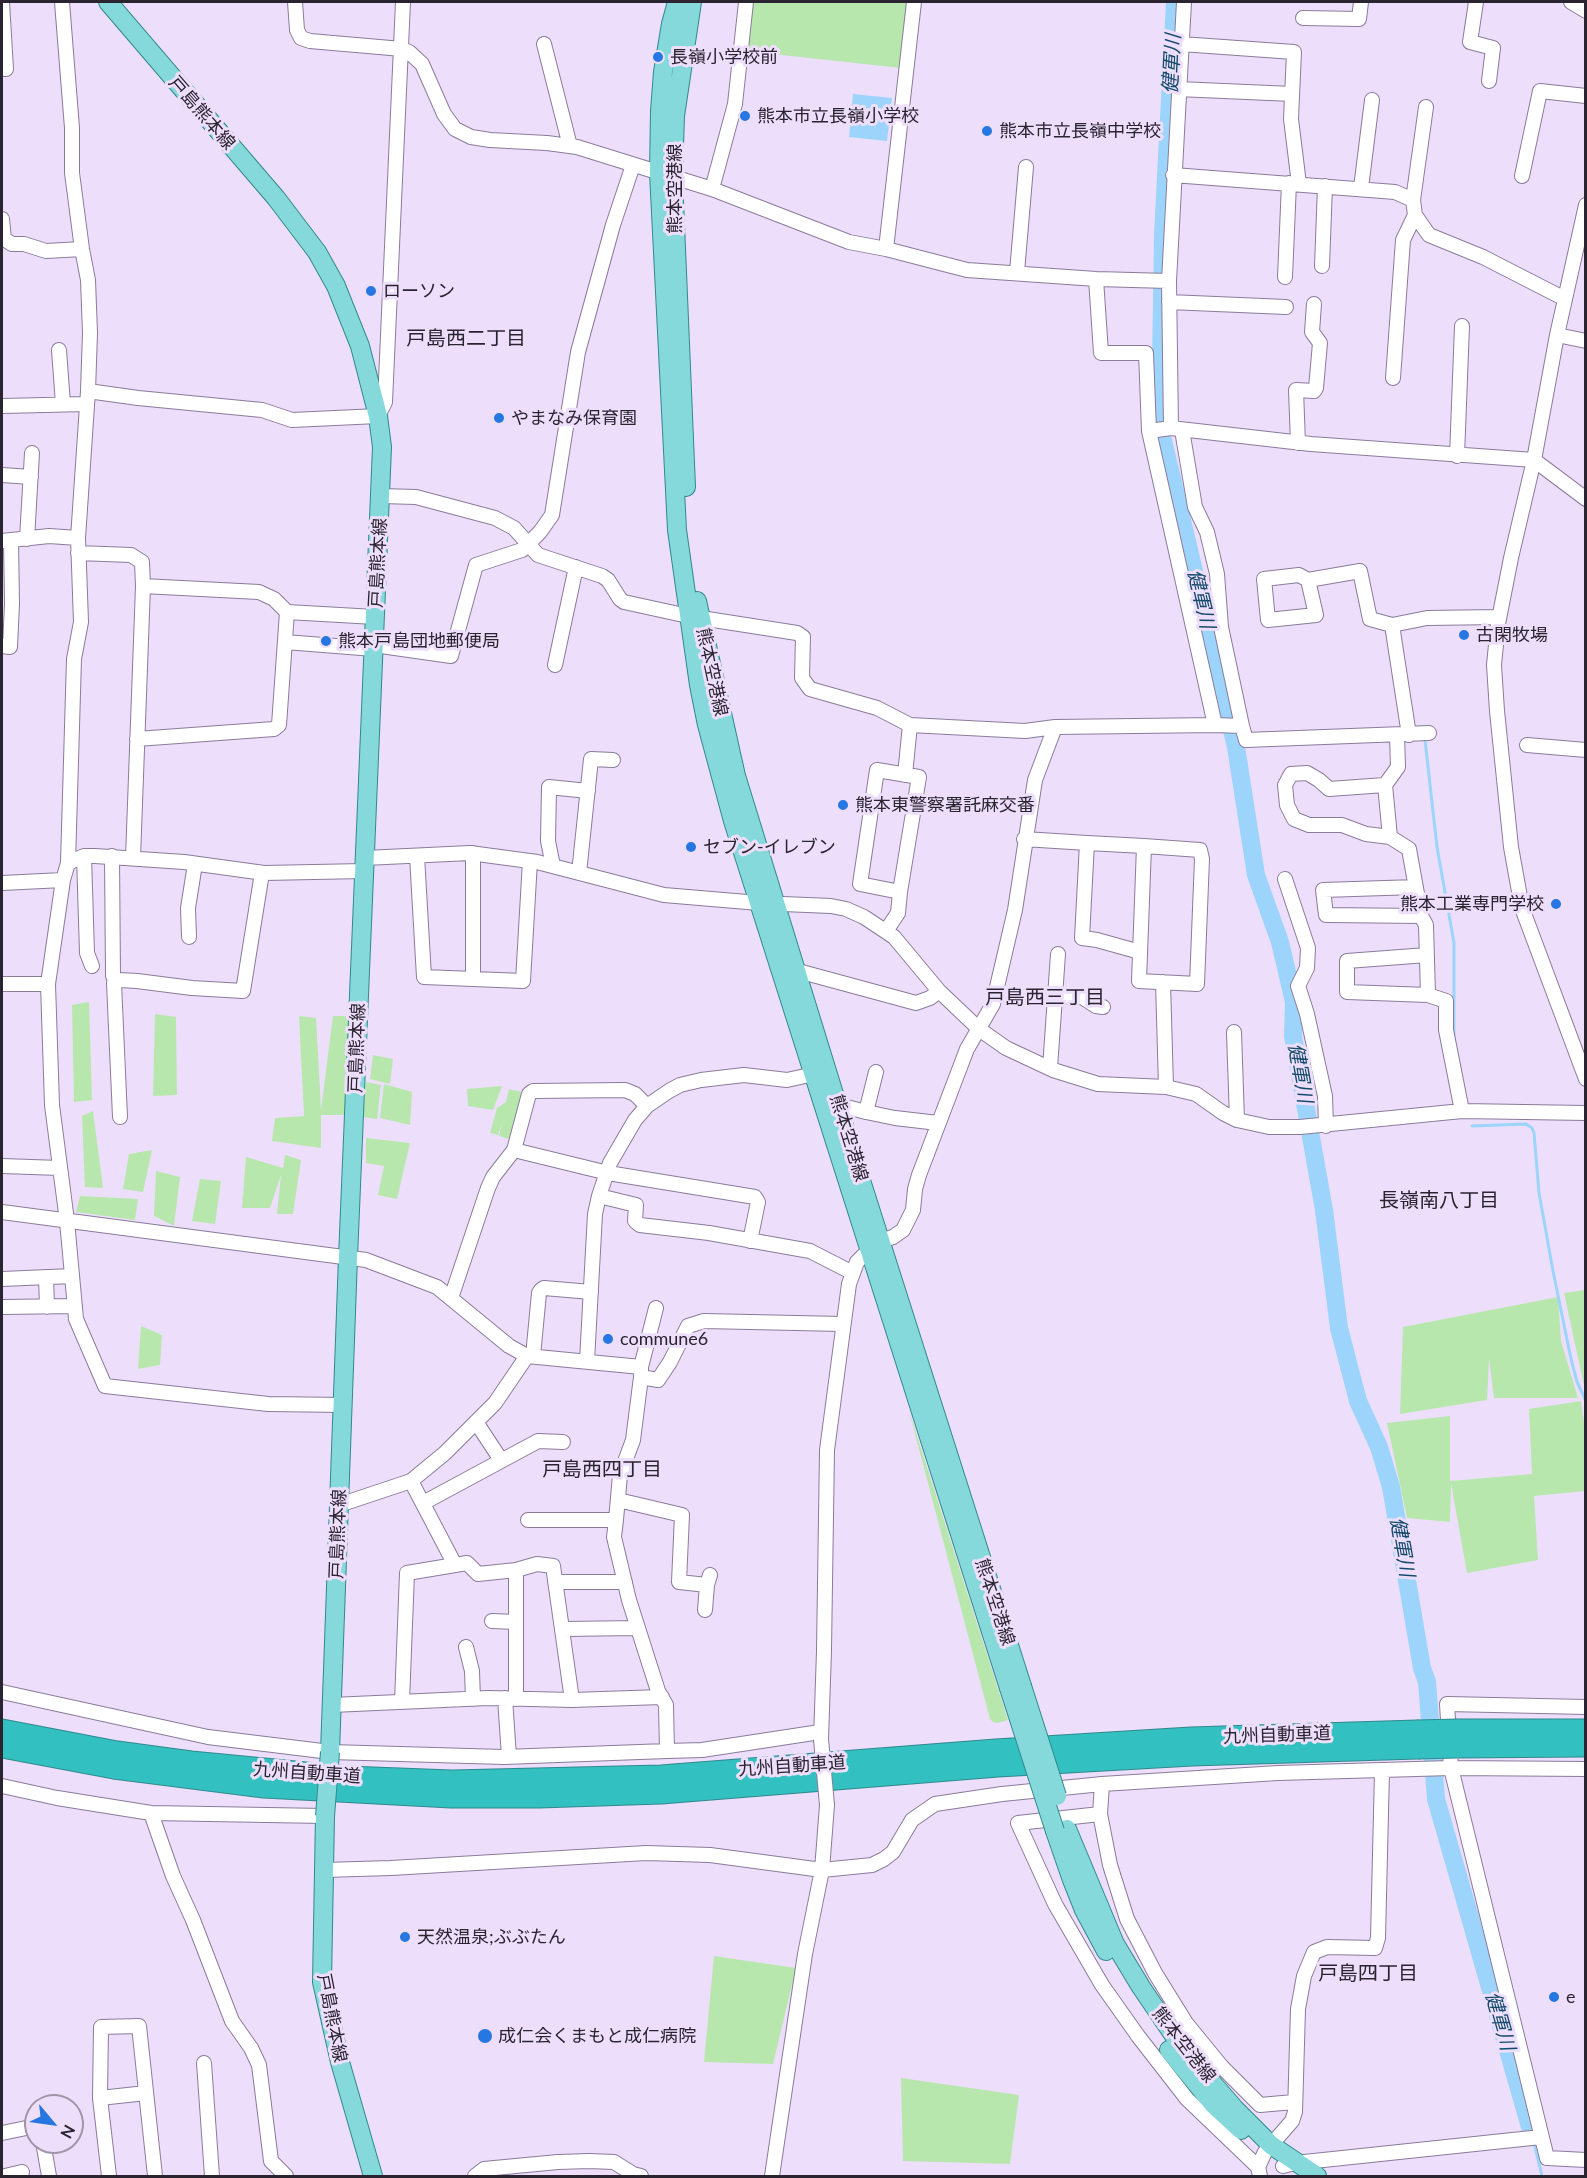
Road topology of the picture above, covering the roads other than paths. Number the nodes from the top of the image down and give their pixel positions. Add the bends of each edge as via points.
1 (2, 2) edge
2 (62, 2) edge
3 (108, 2) edge
4 (295, 2) edge
5 (403, 2) edge
6 (677, 2) edge
7 (692, 2) edge
8 (746, 2) edge
9 (914, 2) edge
10 (1184, 2) edge
11 (1361, 2) edge
12 (1476, 2) edge
13 (1571, 2) edge
14 (1586, 11) edge
15 (1303, 18) dead end
16 (544, 44) dead end
17 (1181, 44) junction
18 (402, 49) junction
19 (2, 69) edge
20 (1490, 81) dead end
21 (1178, 89) junction
22 (1292, 94) junction
23 (1586, 96) edge
24 (1372, 100) dead end
25 (1426, 107) dead end
26 (570, 146) junction
27 (633, 165) junction
28 (1026, 167) dead end
29 (666, 175) junction
30 (1173, 175) junction
31 (1522, 176) dead end
32 (1294, 184) junction
33 (1325, 186) junction
34 (1361, 188) junction
35 (712, 189) junction
36 (1413, 200) junction
37 (1586, 205) edge
38 (1415, 214) junction
39 (2, 219) edge
40 (82, 249) junction
41 (886, 249) junction
42 (1322, 266) dead end
43 (1017, 272) junction
44 (1285, 277) dead end
45 (1096, 279) junction
46 (1169, 282) junction
47 (1565, 299) junction
48 (1169, 302) junction
49 (1314, 304) dead end
50 (1286, 307) dead end
51 (1462, 326) dead end
52 (1557, 335) junction
53 (1586, 341) edge
54 (59, 350) dead end
55 (1393, 378) dead end
56 (88, 397) junction
57 (63, 404) junction
58 (2, 406) edge
59 (378, 416) junction
60 (1176, 429) junction
61 (1149, 431) junction
62 (1298, 443) junction
63 (32, 453) dead end
64 (1457, 456) junction
65 (1534, 460) junction
66 (2, 475) edge
67 (31, 477) junction
68 (381, 496) junction
69 (1586, 499) edge
70 (27, 538) junction
71 (78, 538) junction
72 (6, 540) edge
73 (528, 544) junction
74 (78, 553) junction
75 (576, 567) junction
76 (1308, 580) junction
77 (143, 586) junction
78 (287, 612) junction
79 (375, 617) junction
80 (694, 617) junction
81 (1499, 617) junction
82 (1392, 625) junction
83 (285, 642) junction
84 (2, 646) edge
85 (374, 647) junction
86 (555, 665) dead end
87 (910, 725) junction
88 (1215, 725) junction
89 (1242, 726) junction
90 (1055, 727) junction
91 (1430, 733) dead end
92 (1403, 735) junction
93 (137, 739) junction
94 (1527, 745) dead end
95 (1586, 750) edge
96 (613, 760) dead end
97 (905, 775) junction
98 (1385, 785) junction
99 (588, 791) junction
100 (1390, 837) junction
101 (1024, 839) junction
102 (1087, 843) junction
103 (1144, 846) junction
104 (473, 853) junction
105 (84, 856) junction
106 (112, 856) junction
107 (417, 856) junction
108 (133, 858) junction
109 (530, 861) junction
110 (68, 863) junction
111 (195, 864) junction
112 (364, 864) junction
113 (553, 866) junction
114 (262, 873) junction
115 (579, 873) junction
116 (1285, 879) dead end
117 (63, 880) junction
118 (2, 883) edge
119 (1416, 887) junction
120 (900, 892) junction
121 (767, 903) junction
122 (1421, 916) junction
123 (886, 931) junction
124 (189, 938) dead end
125 (1140, 952) junction
126 (1058, 954) dead end
127 (1427, 955) junction
128 (92, 966) dead end
129 (798, 971) junction
130 (473, 979) junction
131 (117, 981) junction
132 (1163, 982) junction
133 (2, 984) edge
134 (48, 984) junction
135 (939, 991) junction
136 (1428, 995) junction
137 (1055, 996) junction
138 (1103, 1007) dead end
139 (979, 1029) junction
140 (1234, 1032) dead end
141 (1050, 1068) junction
142 (876, 1072) dead end
143 (814, 1074) junction
144 (1586, 1079) edge
145 (1166, 1087) junction
146 (839, 1105) junction
147 (647, 1106) junction
148 (866, 1112) junction
149 (1462, 1112) junction
150 (1586, 1113) edge
151 (120, 1117) dead end
152 (1237, 1120) junction
153 (938, 1123) junction
154 (1326, 1126) junction
155 (514, 1150) junction
156 (2, 1166) edge
157 (60, 1168) junction
158 (608, 1173) junction
159 (600, 1196) junction
160 (2, 1212) edge
161 (67, 1221) junction
162 (750, 1241) junction
163 (875, 1245) junction
164 (348, 1257) junction
165 (853, 1273) junction
166 (72, 1276) junction
167 (46, 1277) junction
168 (2, 1279) edge
169 (591, 1292) junction
170 (452, 1298) junction
171 (47, 1306) junction
172 (75, 1306) junction
173 (2, 1307) edge
174 (657, 1308) dead end
175 (842, 1324) junction
176 (530, 1356) junction
177 (587, 1361) junction
178 (641, 1372) junction
179 (344, 1404) junction
180 (476, 1422) junction
181 (564, 1442) dead end
182 (501, 1460) junction
183 (411, 1481) junction
184 (618, 1500) junction
185 (423, 1503) junction
186 (339, 1504) junction
187 (528, 1520) dead end
188 (616, 1520) junction
189 (455, 1565) junction
190 (516, 1570) junction
191 (555, 1582) junction
192 (625, 1582) junction
193 (705, 1610) dead end
194 (492, 1621) dead end
195 (516, 1622) junction
196 (638, 1628) junction
197 (562, 1629) junction
198 (466, 1647) dead end
199 (2, 1692) edge
200 (662, 1697) junction
201 (473, 1699) junction
202 (511, 1699) junction
203 (572, 1700) junction
204 (402, 1702) junction
205 (332, 1706) junction
206 (1586, 1707) edge
207 (2, 1730) edge
208 (1586, 1730) edge
209 (820, 1736) junction
210 (1418, 1739) junction
211 (1457, 1739) junction
212 (1586, 1746) edge
213 (2, 1747) edge
214 (330, 1752) junction
215 (667, 1752) junction
216 (509, 1757) junction
217 (1451, 1768) junction
218 (1586, 1769) edge
219 (1382, 1771) junction
220 (1102, 1784) junction
221 (2, 1786) edge
222 (151, 1813) junction
223 (1100, 1814) junction
224 (325, 1816) junction
225 (324, 1870) junction
226 (822, 1870) junction
227 (204, 2062) dead end
228 (146, 2093) junction
229 (100, 2098) junction
230 (1294, 2102) junction
231 (24, 2128) edge
232 (2, 2133) edge
233 (1541, 2137) junction
234 (45, 2154) edge
235 (1263, 2160) edge
236 (1586, 2160) edge
237 (1292, 2168) edge
238 (2, 2172) edge
239 (22, 2172) dead end
240 (4, 2176) edge
241 (49, 2176) edge
242 (109, 2176) edge
243 (155, 2176) edge
244 (212, 2176) edge
245 (286, 2176) edge
246 (373, 2176) edge
247 (475, 2176) edge
248 (641, 2176) edge
249 (772, 2176) edge
250 (1317, 2176) edge

1 - 19 street via 6,69
2 - 40 street via 72,174
3 - 59 main road, 戸島熊本線 via 276,198 317,252 348,312
4 - 18 street via 297,30 302,38
5 - 18 street
6 - 29 main road, 熊本空港線 via 663,72 660,111
7 - 29 main road, 熊本空港線
8 - 35 street via 735,104
9 - 41 street
10 - 17 street
11 - 15 street via 1359,20
12 - 20 street via 1470,42 1493,48
13 - 14 street
16 - 26 street
17 - 21 street
17 - 22 street via 1294,52
18 - 26 street via 422,64 444,114 455,129 490,140
18 - 59 street via 385,402
21 - 22 street
21 - 30 street
22 - 32 street
23 - 31 street via 1540,91
24 - 34 street
25 - 36 street
26 - 27 street
27 - 29 street
27 - 73 street via 578,352 552,514
28 - 43 street
29 - 35 street
29 - 80 main road, 熊本空港線
30 - 32 street
30 - 46 street
32 - 33 street
32 - 44 street
33 - 34 street
33 - 42 street
34 - 36 street via 1395,192
35 - 41 street via 849,242
36 - 38 street
37 - 47 street
38 - 47 street via 1429,235 1483,257
38 - 55 street via 1403,240
39 - 40 street via 4,239 12,244 46,251
40 - 56 street via 88,280
41 - 43 street via 967,270
43 - 45 street
45 - 46 street
45 - 61 street via 1101,353 1146,353
46 - 48 street
47 - 52 street
48 - 50 street
48 - 60 street
49 - 62 street via 1312,332 1320,343 1316,388 1296,390
51 - 64 street
52 - 53 street
52 - 65 street
54 - 57 street
56 - 57 street
56 - 59 street via 262,410 292,420
56 - 71 street
57 - 58 street
59 - 68 main road, 戸島熊本線
60 - 61 street
60 - 62 street
60 - 89 street via 1217,574 1221,627
61 - 88 street
62 - 64 street
63 - 67 street
64 - 65 street
65 - 69 street
65 - 81 street
66 - 67 street
67 - 70 street
68 - 73 street via 416,497 495,518 513,528
68 - 79 main road, 戸島熊本線
70 - 71 street
70 - 72 street
71 - 74 street
72 - 84 street via 12,604 10,647
73 - 75 street via 538,555
73 - 85 street via 522,550 476,565 451,656
74 - 77 street via 131,555 142,562
74 - 110 street via 81,622 74,659
75 - 80 street via 608,580 624,602
75 - 86 street
76 - 76 street via 1299,575 1264,579 1268,620 1316,615
76 - 82 street via 1360,571 1370,619
77 - 78 street via 259,592 274,598
77 - 93 street
78 - 79 street
78 - 83 street
79 - 85 main road, 戸島熊本線
80 - 87 street via 797,633 803,637 802,678 810,689 877,708
80 - 121 main road, 熊本空港線
81 - 82 street via 1427,618
81 - 144 street via 1494,665 1497,711 1511,847 1522,908
82 - 92 street
83 - 85 street
83 - 93 street via 279,725 274,729
85 - 112 main road, 戸島熊本線
87 - 90 street via 1025,731
87 - 97 street
88 - 89 street
88 - 90 street
89 - 92 street via 1245,740
90 - 101 street via 1035,780
91 - 92 street
92 - 98 street via 1398,767
93 - 108 street
94 - 95 street
96 - 99 street via 591,759
97 - 120 street via 919,777
97 - 120 street via 877,770 860,884
98 - 100 street
98 - 100 street via 1329,789 1307,773 1291,774 1285,785 1287,805 1294,819 1309,825 1342,825
99 - 113 street via 549,788 548,841
99 - 115 street
100 - 119 street via 1409,849
101 - 102 street
101 - 139 street via 1015,910 993,1004
102 - 103 street
102 - 125 street via 1082,938
103 - 125 street
103 - 132 street via 1200,850 1202,859 1197,984
104 - 107 street
104 - 109 street
104 - 130 street
105 - 106 street
105 - 110 street
105 - 128 street via 87,953
106 - 108 street
106 - 131 street via 113,976
107 - 112 street
107 - 130 street via 424,977
108 - 111 street
109 - 113 street
109 - 130 street via 523,981
110 - 117 street
111 - 114 street
111 - 124 street via 188,908
112 - 114 street
112 - 164 main road, 戸島熊本線
113 - 115 street
114 - 131 street via 243,991
115 - 121 street via 664,895
116 - 154 street via 1308,948 1307,968 1298,986 1325,1096
117 - 118 street
117 - 134 street
119 - 122 street
119 - 122 street via 1323,890 1326,915
120 - 123 street via 898,913
121 - 123 street via 846,909
121 - 129 main road, 熊本空港線
121 - 143 main road, 熊本空港線
122 - 127 street via 1426,925
123 - 135 street
125 - 132 street via 1138,981
126 - 137 street
127 - 136 street
127 - 136 street via 1347,961 1347,992
129 - 135 street via 916,1003
129 - 146 main road, 熊本空港線
131 - 151 street via 114,983
132 - 145 street
133 - 134 street
134 - 157 street via 52,1105
135 - 139 street
136 - 149 street via 1446,1001 1446,1030
137 - 138 street via 1082,998
137 - 141 street
139 - 141 street via 1006,1048
139 - 153 street via 966,1049
140 - 152 street
141 - 145 street via 1098,1084
142 - 148 street
143 - 147 street via 788,1080 744,1076 701,1080 680,1085
143 - 163 main road, 熊本空港線
145 - 152 street via 1196,1094
146 - 148 street
146 - 163 main road, 熊本空港線
147 - 155 street via 625,1090 533,1091 526,1098
147 - 158 street via 623,1140
148 - 153 street
149 - 150 street
149 - 154 street
152 - 154 street via 1269,1127
153 - 163 street via 915,1189 913,1210 903,1230
155 - 158 street
155 - 170 street via 488,1188
156 - 157 street
157 - 161 street
158 - 159 street
158 - 162 street via 754,1197 758,1202
159 - 162 street via 636,1205 635,1221 640,1225
159 - 169 street via 595,1214
160 - 161 street
161 - 164 street
161 - 166 street
162 - 165 street via 815,1252
163 - 165 street via 857,1262
163 - 235 main road, 熊本空港線, bridge via 880,1285 1015,1687 1084,1910 1118,1972 1181,2066
164 - 170 street via 437,1287
164 - 179 main road, 戸島熊本線
165 - 175 street
166 - 167 street
166 - 172 street
167 - 168 street
167 - 171 street
169 - 176 street via 541,1290
169 - 177 street
170 - 176 street via 509,1346
171 - 172 street
171 - 173 street
172 - 179 street via 76,1319 105,1386 268,1404
174 - 178 street
175 - 178 street via 704,1320 688,1326 658,1380
175 - 209 street via 827,1450
176 - 177 street
176 - 180 street
177 - 178 street
178 - 184 street via 633,1440 620,1475
179 - 186 main road, 戸島熊本線
180 - 182 street
180 - 183 street
181 - 182 street via 537,1442
182 - 185 street
183 - 185 street
183 - 186 street
184 - 188 street
184 - 193 street via 682,1515 680,1582 708,1580
185 - 189 street
186 - 205 main road, 戸島熊本線
187 - 188 street
188 - 192 street via 614,1537
189 - 190 street via 467,1563 478,1574
189 - 204 street via 407,1573
190 - 191 street via 537,1564 553,1566
190 - 195 street
191 - 192 street
191 - 197 street
192 - 196 street
194 - 195 street
195 - 202 street
196 - 197 street
196 - 200 street
197 - 203 street
198 - 201 street
199 - 214 street via 208,1737
200 - 203 street
200 - 215 street via 666,1705
201 - 202 street
201 - 204 street
202 - 203 street
202 - 216 street
204 - 205 street
205 - 214 main road, 戸島熊本線
206 - 217 street via 1447,1704
207 - 210 highway, 九州自動車道 via 202,1764 347,1777 452,1780 661,1776 1180,1739
208 - 211 highway, 九州自動車道
209 - 215 street
209 - 226 street, bridge via 826,1805
210 - 211 highway, 九州自動車道, bridge
210 - 213 highway, 九州自動車道 via 661,1793 517,1797 264,1787 114,1768
211 - 212 highway, 九州自動車道
214 - 216 street
214 - 224 main road, 戸島熊本線, bridge
215 - 216 street
217 - 218 street
217 - 219 street
217 - 233 street
219 - 220 street
219 - 230 street via 1378,1938 1375,1948 1327,1947 1314,1952 1304,1976 1298,2009
220 - 223 street
220 - 226 street via 935,1804 912,1821 893,1852 884,1858 872,1865
221 - 222 street
222 - 224 street
222 - 245 street via 232,2021 259,2065 271,2161
223 - 230 street via 1110,1865 1127,1919 1186,2023 1260,2105
223 - 235 street via 1018,1823 1055,1904 1102,1985 1138,2036 1187,2099
224 - 225 main road, 戸島熊本線
225 - 226 street via 646,1853 710,1855
225 - 246 main road, 戸島熊本線 via 322,1982
226 - 249 street via 805,1954
227 - 244 street
228 - 229 street
228 - 229 street via 139,2026 101,2027
228 - 243 street
229 - 242 street
230 - 235 street via 1292,2121
231 - 232 street
233 - 236 street via 1547,2158
233 - 237 street
234 - 241 street
235 - 237 main road, 熊本空港線
237 - 250 main road, 熊本空港線
238 - 240 street
239 - 240 street
247 - 248 street via 484,2169 589,2161 614,2162

